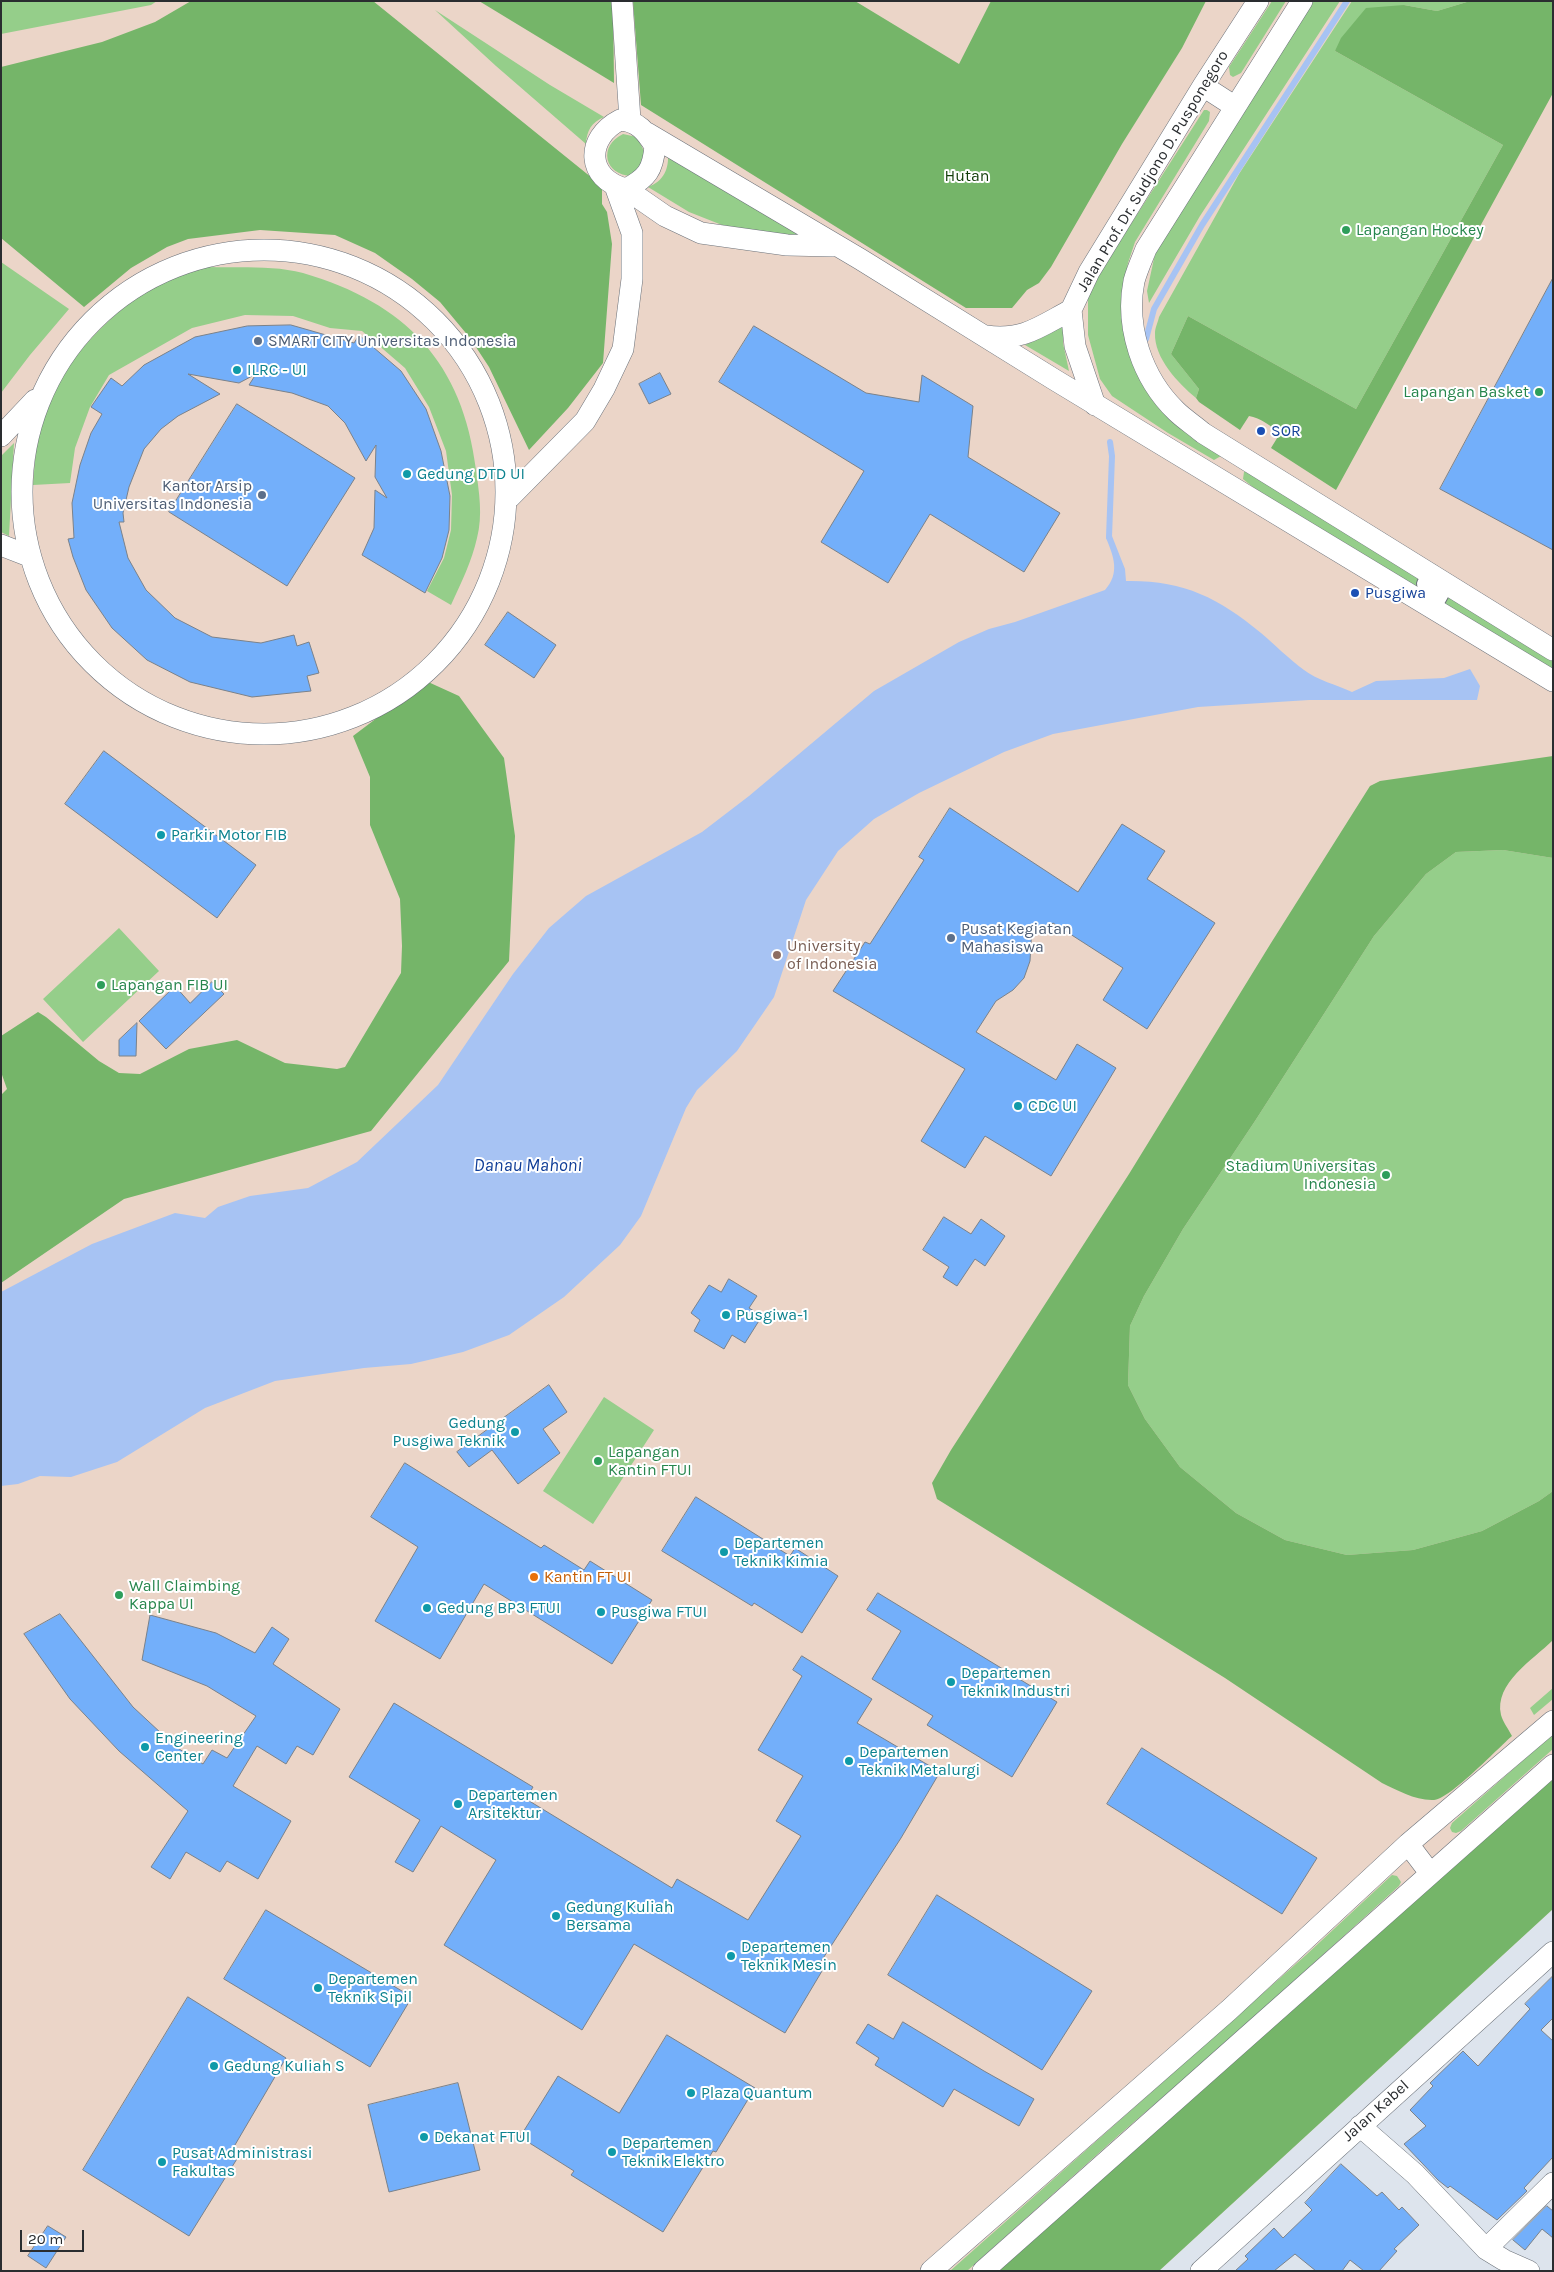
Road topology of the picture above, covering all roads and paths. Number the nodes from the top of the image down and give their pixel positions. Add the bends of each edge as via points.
1 (622, 1) edge
2 (1258, 1) edge
3 (1302, 1) edge
4 (1203, 86) junction
5 (1234, 106) junction
6 (630, 120) junction
7 (647, 133) junction
8 (620, 188) junction
9 (836, 247) junction
10 (1071, 310) junction
11 (983, 336) junction
12 (36, 399) junction
13 (1095, 405) junction
14 (1, 436) edge
15 (510, 497) junction
16 (1, 545) edge
17 (29, 556) junction
18 (1432, 573) junction
19 (1432, 608) junction
20 (1553, 650) edge
21 (1553, 681) edge
22 (1553, 1721) edge
23 (1553, 1765) edge
24 (1408, 1844) junction
25 (1430, 1874) junction
26 (1553, 1952) edge
27 (1360, 2126) junction
28 (1553, 2183) edge
29 (1486, 2248) junction
30 (1502, 2265) edge
31 (931, 2271) edge
32 (983, 2271) edge
33 (1201, 2271) edge
34 (1529, 2271) edge

1 - 6 street
2 - 4 street, Jalan Prof. Dr. Sudjono D. Pusponegoro
3 - 5 street
4 - 5 street
4 - 10 street, Jalan Prof. Dr. Sudjono D. Pusponegoro via 1089,272
5 - 18 street via 1146,248 1134,280 1132,303 1136,343 1144,366 1176,410 1203,432
6 - 7 street
6 - 8 street via 610,125 602,132 596,145 596,165 602,176
7 - 8 street via 655,146 650,170 641,181
7 - 9 street
8 - 9 street via 665,216 701,233 787,245
8 - 15 street via 632,233 632,279 623,349 585,421
9 - 11 street
10 - 11 street via 1014,337
10 - 13 street, Jalan Prof. Dr. Sudjono D. Pusponegoro via 1075,346
11 - 13 street
12 - 14 street
12 - 15 street via 71,346 95,319 124,294 156,275 192,261 228,253 304,254 376,278 408,298 437,323 461,352 481,385 495,420
12 - 17 street via 25,451 22,490
13 - 19 street
15 - 17 street via 490,582 469,623 441,658 398,693 356,717 326,726 281,733 236,732 191,722 149,704 112,679 89,657 47,604
16 - 17 street
18 - 19 street via 1426,584 1441,593
18 - 20 street
19 - 21 street
22 - 24 street
23 - 25 street
24 - 25 street
24 - 31 street via 1229,2010
25 - 32 street
26 - 27 street, Jalan Kabel
27 - 29 street via 1415,2174
27 - 33 street, Jalan Kabel
28 - 29 street
29 - 30 street
30 - 34 street

